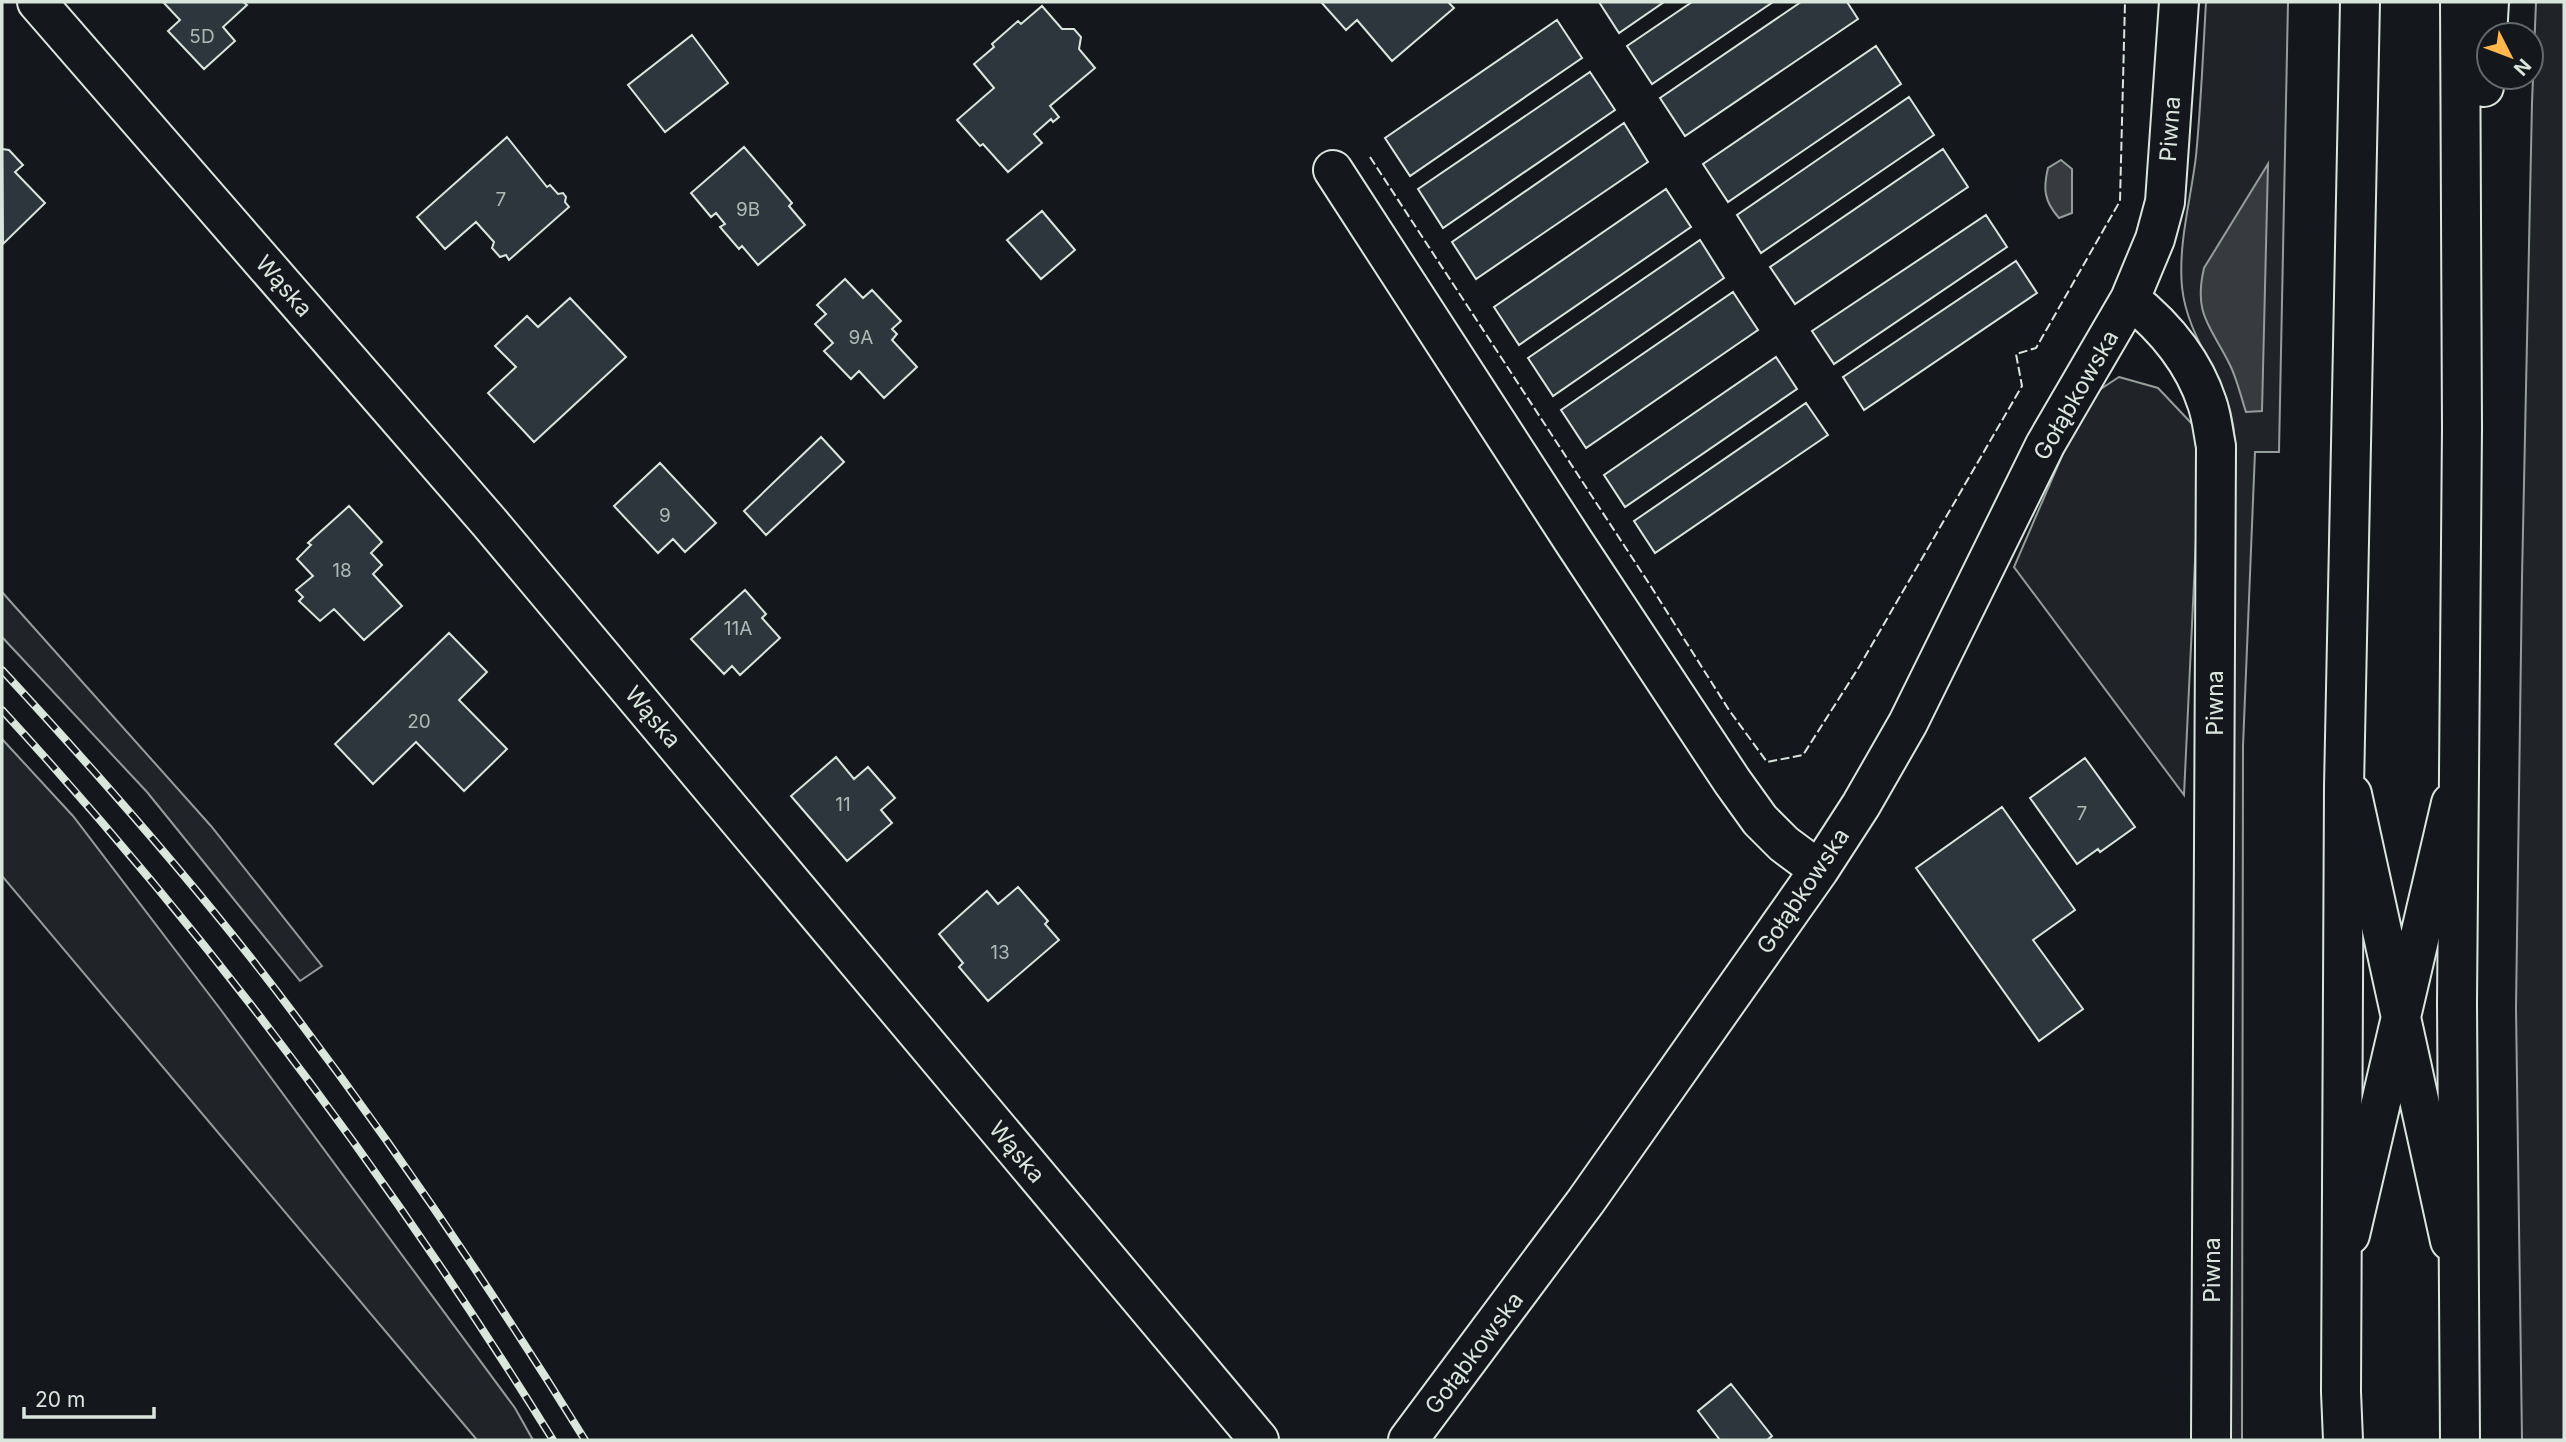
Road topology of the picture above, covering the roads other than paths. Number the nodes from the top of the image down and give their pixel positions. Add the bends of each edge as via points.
1 (37, 2) edge
2 (2179, 2) edge
3 (2360, 2) edge
4 (2460, 2) edge
5 (2489, 2) edge
6 (1333, 170) dead end
7 (2130, 299) junction
8 (2462, 428) junction
9 (2344, 761) junction
10 (2459, 770) junction
11 (1819, 870) junction
12 (2401, 1017) junction
13 (2341, 1271) junction
14 (2459, 1278) junction
15 (1259, 1440) edge
16 (1408, 1440) edge
17 (2211, 1440) edge
18 (2343, 1440) edge
19 (2460, 1440) edge

1 - 15 main road, Wąska via 489,522
2 - 7 main road, Piwna via 2165,202
3 - 9 main road
4 - 8 main road
5 - 8 main road
6 - 11 main road via 1732,781 1760,820
7 - 11 main road, Gołąbkowska via 2045,445 1908,723
7 - 17 main road, Piwna via 2156,320 2183,353 2207,403 2216,446
8 - 10 main road
9 - 12 main road
9 - 13 main road
10 - 12 main road
10 - 14 main road
11 - 16 main road, Gołąbkowska via 1586,1201
12 - 13 main road
12 - 14 main road
13 - 18 main road
14 - 19 main road

